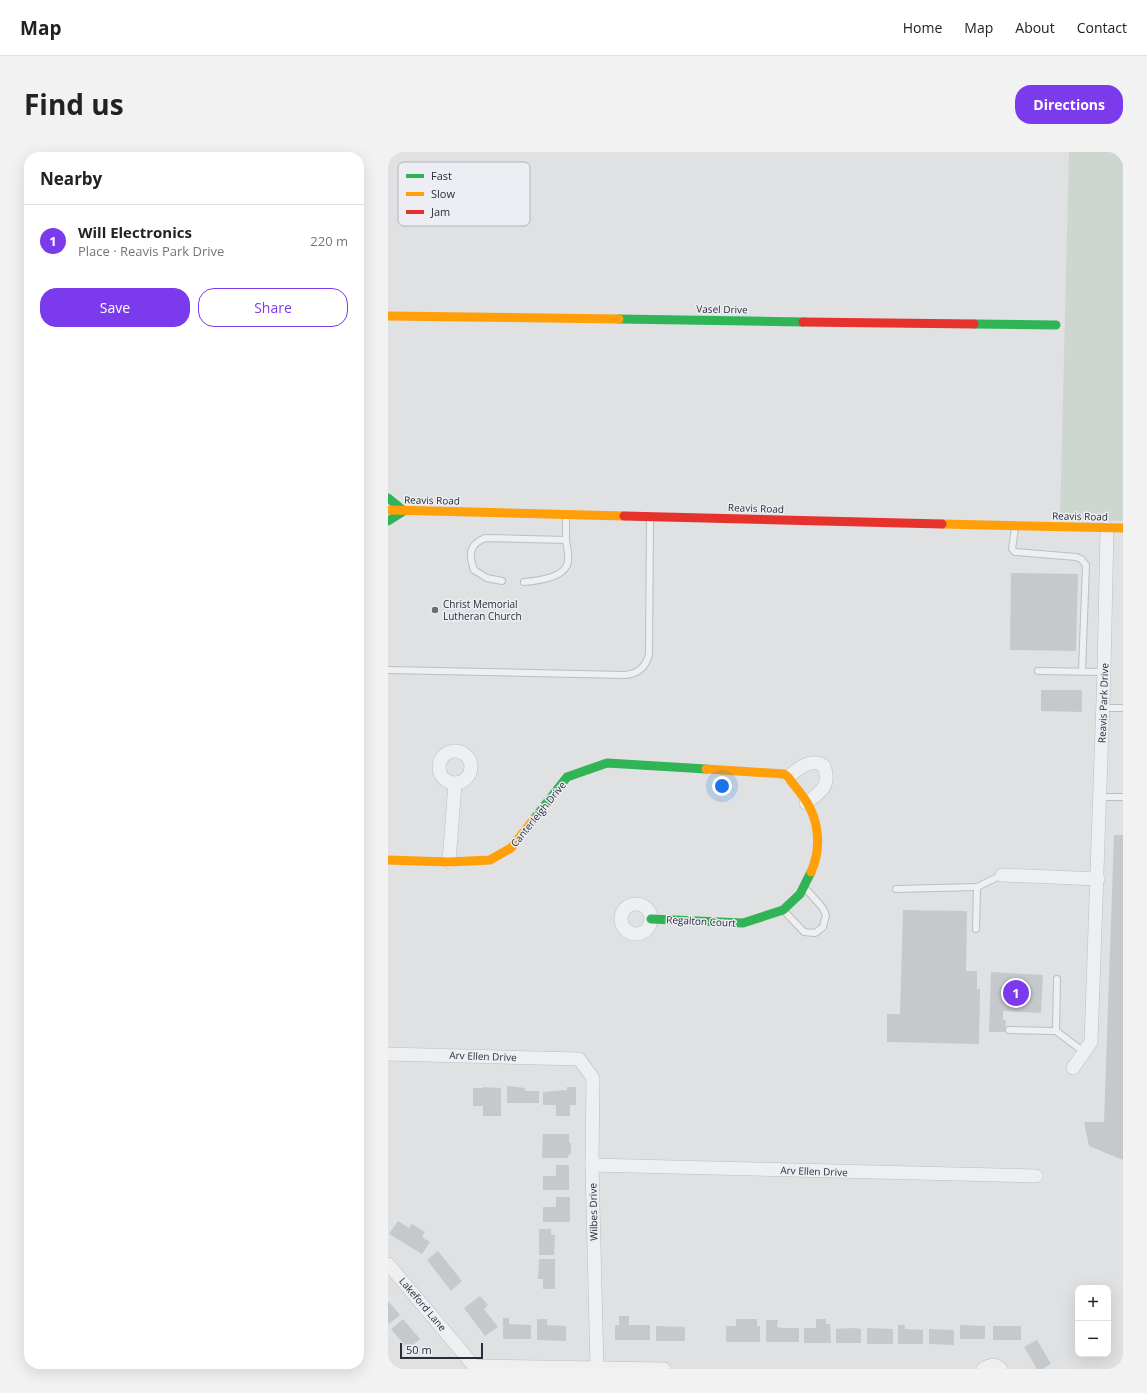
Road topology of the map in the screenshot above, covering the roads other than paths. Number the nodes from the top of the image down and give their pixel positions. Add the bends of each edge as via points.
1 (388, 316) edge
2 (1056, 325) dead end
3 (388, 498) edge
4 (388, 510) edge
5 (404, 511) junction
6 (566, 513) junction
7 (650, 515) junction
8 (388, 521) edge
9 (1015, 526) junction
10 (1107, 528) junction
11 (1123, 528) edge
12 (566, 540) junction
13 (502, 582) dead end
14 (524, 582) dead end
15 (388, 670) edge
16 (1038, 671) dead end
17 (1082, 671) junction
18 (1104, 672) junction
19 (1103, 708) junction
20 (1123, 708) edge
21 (786, 776) junction
22 (455, 783) dead end
23 (1100, 797) junction
24 (1123, 797) edge
25 (806, 803) junction
26 (388, 860) edge
27 (449, 862) junction
28 (1002, 875) joint
29 (1098, 879) junction
30 (804, 887) junction
31 (977, 887) junction
32 (896, 889) dead end
33 (783, 910) junction
34 (651, 919) dead end
35 (976, 929) dead end
36 (1057, 979) dead end
37 (1009, 1030) dead end
38 (1056, 1031) junction
39 (1084, 1052) junction
40 (388, 1054) edge
41 (579, 1059) joint
42 (1073, 1068) dead end
43 (592, 1165) junction
44 (1036, 1176) dead end
45 (388, 1264) edge
46 (474, 1367) edge
47 (597, 1369) edge
48 (664, 1369) edge
49 (983, 1369) edge
50 (1001, 1369) edge

1 - 2 street, Vasel Drive
3 - 5 street
4 - 5 street, Reavis Road
5 - 6 street, Reavis Road
5 - 8 street
6 - 7 street, Reavis Road
6 - 12 lane
7 - 9 street, Reavis Road
7 - 15 lane via 649,654 644,666 638,671 625,675
9 - 10 street, Reavis Road
9 - 17 lane via 1012,549 1015,552 1076,556 1086,565
10 - 11 street, Reavis Road
10 - 18 street, Reavis Park Drive
12 - 13 lane via 485,538 477,542 471,550 474,570 487,578
12 - 14 lane via 568,562 564,570 555,576
16 - 17 lane
17 - 18 lane
18 - 19 street, Reavis Park Drive
19 - 20 lane
19 - 23 street, Reavis Park Drive
21 - 25 street, Regalton Court
21 - 25 street via 810,763 819,762 824,766 827,777 824,789
21 - 27 street, Canterleigh Drive via 607,763 567,777 511,848 490,860
22 - 27 street
23 - 24 lane
23 - 29 street, Reavis Park Drive
25 - 30 street, Regalton Court via 818,835 815,863
26 - 27 street, Canterleigh Drive
28 - 29 street
28 - 31 lane
29 - 39 street, Reavis Park Drive via 1091,1042
30 - 33 street, Regalton Court
30 - 33 lane via 826,915 823,927 815,933 804,932
31 - 32 lane
31 - 35 lane
33 - 34 street, Regalton Court via 743,923
36 - 38 lane
37 - 38 lane
38 - 39 lane
39 - 42 street, Reavis Park Drive
40 - 41 street, Arv Ellen Drive
41 - 43 street, Wilbes Drive via 593,1078
43 - 44 street, Arv Ellen Drive
43 - 47 street, Wilbes Drive
45 - 46 street, Lakeford Lane
46 - 47 street, Lakeford Lane
47 - 48 street, Lakeford Lane
49 - 50 street via 989,1365

